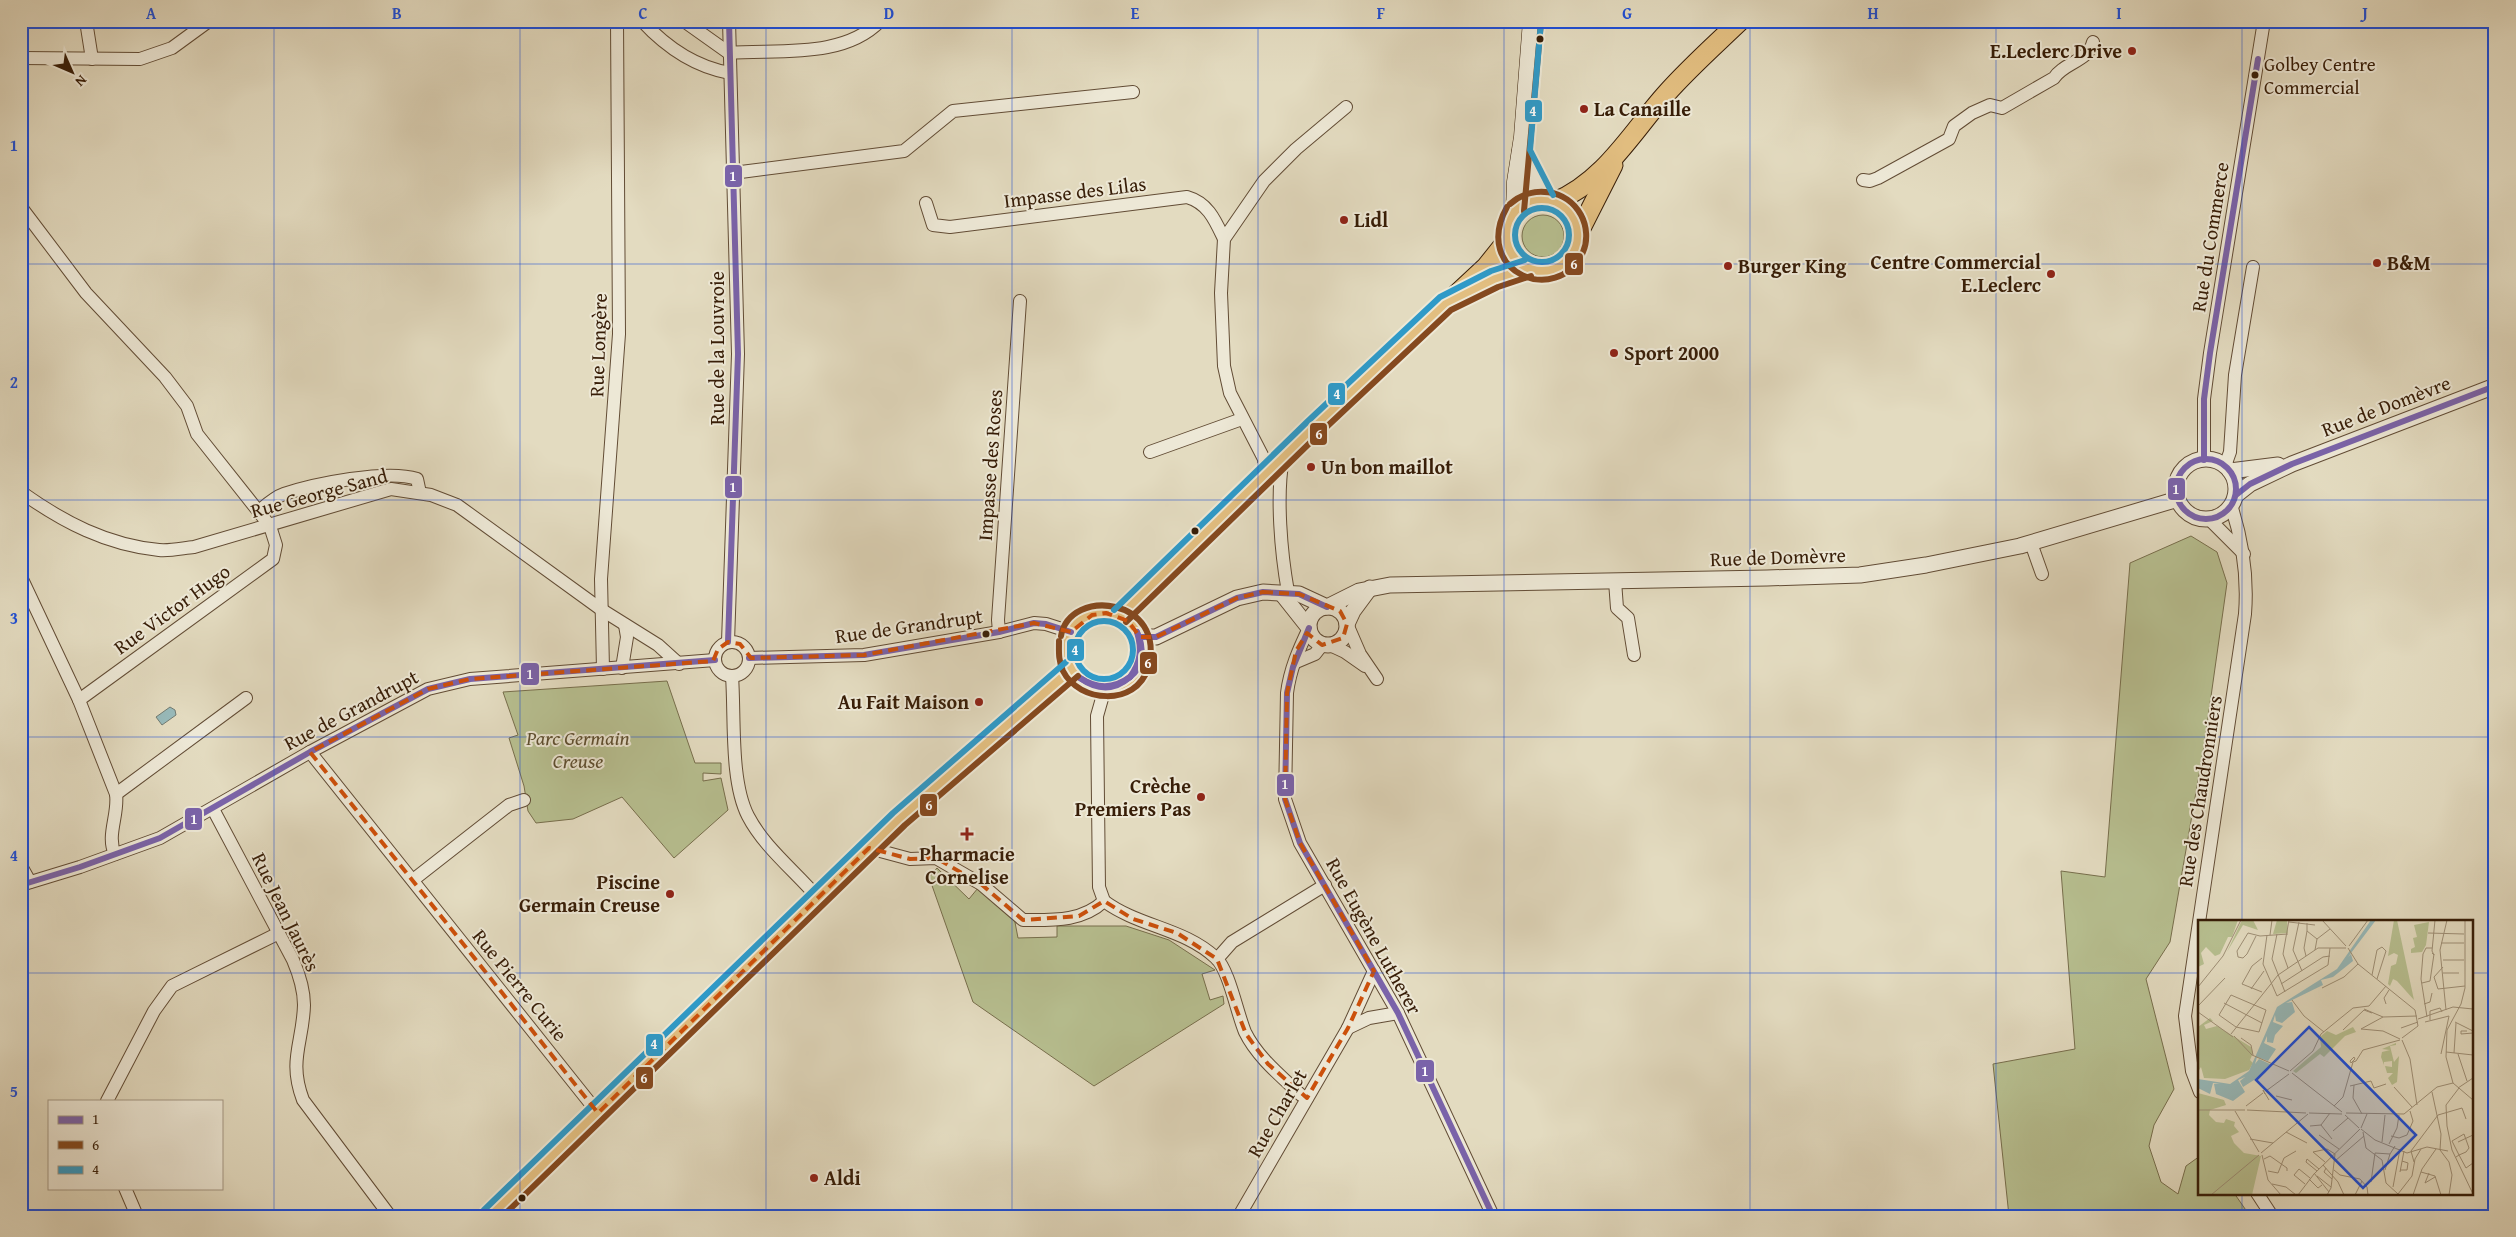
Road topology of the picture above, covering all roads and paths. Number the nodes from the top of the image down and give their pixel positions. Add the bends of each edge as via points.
1 (86, 21) edge
2 (209, 21) edge
3 (616, 21) edge
4 (642, 21) edge
5 (684, 21) edge
6 (730, 21) edge
7 (880, 21) edge
8 (1532, 21) edge
9 (1740, 21) edge
10 (2264, 21) edge
11 (2093, 42) dead end
12 (730, 53) junction
13 (21, 58) edge
14 (92, 60) junction
15 (730, 73) junction
16 (1133, 92) dead end
17 (1346, 107) dead end
18 (1521, 152) junction
19 (1618, 153) junction
20 (733, 173) junction
21 (1862, 180) dead end
22 (1550, 200) junction
23 (926, 202) dead end
24 (21, 207) edge
25 (1516, 211) junction
26 (1578, 234) junction
27 (1224, 239) junction
28 (1506, 242) junction
29 (2253, 267) dead end
30 (1528, 268) junction
31 (1020, 301) dead end
32 (1446, 303) junction
33 (2495, 386) edge
34 (1242, 419) junction
35 (1150, 452) dead end
36 (1283, 458) junction
37 (2204, 460) junction
38 (2292, 464) junction
39 (2228, 468) junction
40 (1265, 474) junction
41 (21, 492) edge
42 (420, 493) junction
43 (2178, 500) junction
44 (2234, 500) junction
45 (259, 511) junction
46 (2209, 519) junction
47 (270, 526) junction
48 (2031, 543) junction
49 (2244, 554) junction
50 (2042, 574) dead end
51 (21, 576) edge
52 (1615, 581) junction
53 (1370, 588) junction
54 (1285, 593) junction
55 (1327, 607) junction
56 (602, 610) junction
57 (1120, 616) junction
58 (1347, 624) junction
59 (625, 625) junction
60 (1309, 628) junction
61 (1000, 632) junction
62 (1071, 632) junction
63 (1140, 637) junction
64 (728, 642) junction
65 (1326, 645) junction
66 (1634, 655) dead end
67 (750, 658) junction
68 (715, 660) junction
69 (1296, 662) junction
70 (680, 664) junction
71 (622, 668) junction
72 (1370, 668) junction
73 (603, 669) junction
74 (1072, 669) junction
75 (732, 676) junction
76 (1378, 679) dead end
77 (1105, 688) junction
78 (246, 698) dead end
79 (79, 700) junction
80 (310, 752) junction
81 (116, 794) junction
82 (524, 800) dead end
83 (213, 809) junction
84 (869, 848) junction
85 (115, 854) junction
86 (21, 866) edge
87 (413, 880) junction
88 (26, 884) edge
89 (1325, 885) junction
90 (818, 898) junction
91 (1104, 902) junction
92 (2199, 920) edge
93 (2198, 929) edge
94 (279, 933) junction
95 (1218, 958) junction
96 (1374, 972) junction
97 (1398, 1013) junction
98 (1348, 1028) junction
99 (2198, 1087) edge
100 (1307, 1098) junction
101 (108, 1100) edge
102 (598, 1113) junction
103 (126, 1190) edge
104 (2258, 1194) edge
105 (137, 1216) edge
106 (390, 1216) edge
107 (490, 1216) edge
108 (1239, 1216) edge
109 (1493, 1216) edge
110 (2272, 1216) edge

1 - 14 street
2 - 14 street via 172,48 140,59
3 - 56 street, Rue Longère via 619,334 601,579
4 - 15 street via 657,38 684,57 708,69
5 - 12 street
6 - 12 street, Rue de la Louvroie
7 - 12 street via 852,40 828,48
8 - 18 main road
9 - 19 main road via 1667,93
10 - 37 street, Rue du Commerce via 2210,353 2204,399
11 - 21 street via 2090,51 2054,78 2002,108 1990,105 1972,113 1954,126 1949,139 1878,178
12 - 15 street, Rue de la Louvroie
13 - 14 street
15 - 20 street, Rue de la Louvroie
16 - 20 street via 953,111 904,151
17 - 27 street via 1296,149 1264,182
18 - 22 main road
18 - 25 main road
19 - 22 main road via 1568,196
19 - 26 main road
20 - 64 street, Rue de la Louvroie via 738,354
22 - 25 main road via 1524,204
22 - 26 main road via 1568,211
23 - 27 street, Impasse des Lilas via 933,225 950,226 1187,197 1199,200 1214,216
24 - 45 street, Rue Victor Hugo via 86,293 165,377 187,406 196,434
25 - 28 main road via 1509,220
26 - 30 main road via 1571,256 1562,265 1546,270
27 - 34 street via 1221,293 1224,366 1230,393
28 - 30 main road via 1518,262
28 - 32 main road via 1486,267
29 - 39 street via 2235,375
30 - 32 main road via 1495,279
31 - 61 street, Impasse des Roses via 998,620
32 - 36 main road
33 - 38 street, Rue de Domèvre
34 - 35 street
34 - 40 street via 1264,459
36 - 40 main road
36 - 54 street via 1280,483
37 - 39 street via 2212,460
37 - 43 street via 2188,465 2183,471 2177,486
38 - 39 street, Rue de Domèvre
38 - 44 street, Rue de Domèvre via 2250,484
39 - 44 street via 2234,478
40 - 57 main road
41 - 47 street, Rue George Sand via 51,514 85,531 114,542 161,550 194,547
42 - 45 street via 416,479 404,475 342,481 283,494
42 - 47 street, Rue George Sand via 391,490
42 - 56 street, Rue George Sand via 457,505
43 - 46 street via 2190,515
43 - 48 street, Rue de Domèvre
44 - 46 street via 2226,512
44 - 49 street, Rue des Chaudronniers
45 - 47 street, Rue Victor Hugo
46 - 49 street
47 - 79 street, Rue Victor Hugo via 276,544 273,559
48 - 50 street
48 - 52 street, Rue de Domèvre via 1860,575
49 - 92 street, Rue des Chaudronniers via 2247,583 2245,614
51 - 79 street
52 - 53 street, Rue de Domèvre via 1390,584
52 - 66 street via 1616,608 1628,618
53 - 55 street, Rue de Domèvre
53 - 58 street
54 - 55 street via 1299,594
54 - 60 street
54 - 63 street via 1263,592 1236,598 1156,637
55 - 58 street via 1340,611
55 - 60 street via 1311,616
56 - 59 street, Rue George Sand
56 - 73 street, Rue Longère
57 - 62 main road via 1092,615
57 - 63 main road via 1135,628
58 - 65 street via 1343,638
58 - 72 street
59 - 70 street, Rue George Sand via 658,645
59 - 71 street
60 - 65 street via 1313,638
60 - 69 street, Rue Eugène Lutherer via 1296,651
61 - 62 street, Rue de Grandrupt via 1034,623
61 - 67 street, Rue de Grandrupt via 864,655
62 - 74 main road via 1067,651
63 - 77 main road via 1142,655 1136,672 1116,686
64 - 67 street via 745,647
64 - 68 street via 718,649
65 - 69 street
65 - 72 street via 1345,652
67 - 75 street via 743,673
68 - 70 street, Rue de Grandrupt
68 - 75 street via 721,671
69 - 89 street, Rue Eugène Lutherer via 1289,676 1287,693 1285,799 1300,843
70 - 71 street, Rue de Grandrupt
71 - 73 street, Rue de Grandrupt
72 - 76 street
73 - 80 street, Rue de Grandrupt via 470,680 428,689
74 - 77 main road via 1080,680
74 - 84 main road
75 - 90 street via 738,791 760,836
77 - 91 street via 1097,716 1099,887
78 - 81 street
79 - 81 street
80 - 83 street, Rue de Grandrupt
80 - 87 street, Rue Pierre Curie
81 - 85 street via 118,807 110,845
82 - 87 street via 509,804
83 - 85 street, Rue de Grandrupt via 160,838
83 - 94 street, Rue Jean Jaurès
84 - 90 main road
84 - 91 street via 910,859 936,858 981,884 1023,920 1080,916 1094,911
85 - 88 street, Rue de Grandrupt
86 - 88 street, Rue de Grandrupt
87 - 102 street, Rue Pierre Curie
89 - 95 street via 1232,942
89 - 96 street, Rue Eugène Lutherer
90 - 102 main road
91 - 95 street via 1132,919 1177,934
93 - 99 street, Rue des Chaudronniers via 2185,1016 2192,1071
94 - 101 street via 172,986 154,1011
94 - 106 street, Rue Jean Jaurès via 301,980 304,1004 296,1081 303,1100
95 - 100 street via 1226,972 1246,1034 1268,1064
96 - 97 street, Rue Eugène Lutherer
96 - 98 street, Rue Charlet
97 - 98 street via 1368,1018
97 - 109 street, Rue Eugène Lutherer
98 - 100 street, Rue Charlet
100 - 108 street, Rue Charlet
102 - 107 main road
103 - 105 street
104 - 110 street

